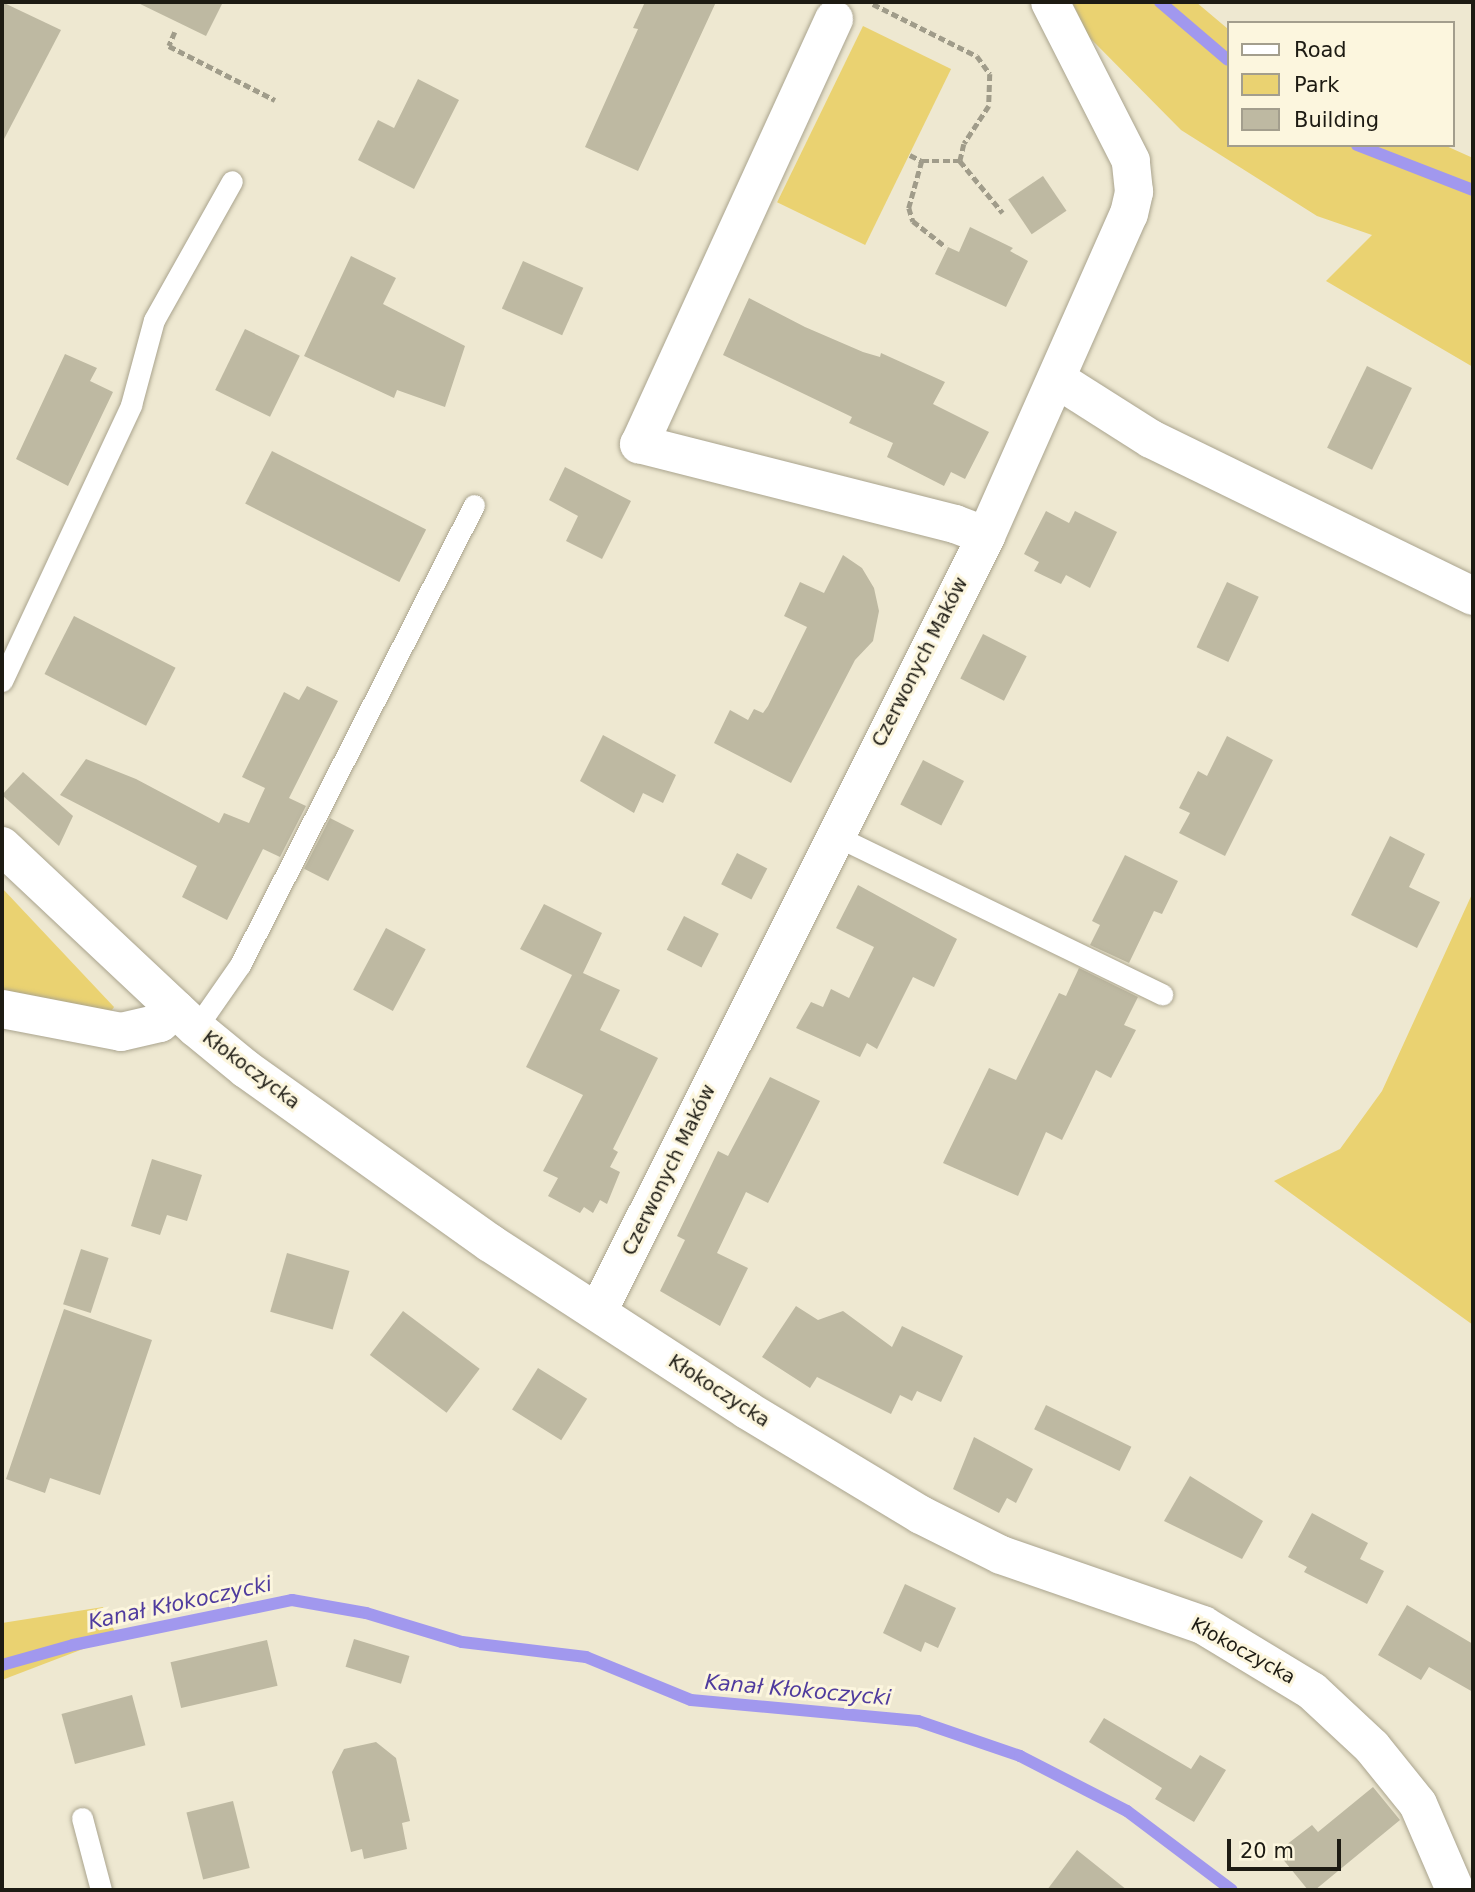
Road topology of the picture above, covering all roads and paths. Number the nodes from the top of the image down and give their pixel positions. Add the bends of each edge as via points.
1 (1051, 2) edge
2 (873, 4) dead end
3 (834, 19) dead end
4 (175, 32) dead end
5 (275, 100) dead end
6 (910, 155) dead end
7 (960, 161) junction
8 (922, 162) junction
9 (232, 181) dead end
10 (1003, 213) dead end
11 (946, 247) dead end
12 (1058, 380) junction
13 (474, 505) dead end
14 (986, 536) junction
15 (1473, 596) edge
16 (2, 681) edge
17 (834, 835) junction
18 (2, 846) edge
19 (1162, 994) dead end
20 (2, 1009) edge
21 (186, 1018) junction
22 (598, 1312) junction
23 (82, 1818) dead end
24 (1442, 1886) edge
25 (101, 1890) edge

1 - 12 street, Czerwonych Maków via 1130,161 1134,192 1129,214
2 - 7 path via 977,56 990,74 989,106 964,144
3 - 14 street via 639,444 955,524
4 - 5 path via 169,47
6 - 8 path
7 - 8 path
7 - 10 path
8 - 11 path via 909,208 913,221
9 - 16 lane via 154,320 131,405
12 - 14 street, Czerwonych Maków
12 - 15 street via 1151,439
13 - 21 lane via 240,965
14 - 17 street, Czerwonych Maków
17 - 19 lane
17 - 22 street, Czerwonych Maków
18 - 21 street, Kłokoczycka
20 - 21 street via 121,1032
21 - 22 street, Kłokoczycka via 246,1069 490,1243
22 - 24 street, Kłokoczycka via 921,1515 1001,1555 1203,1625 1312,1691 1372,1747 1418,1804
23 - 25 lane

